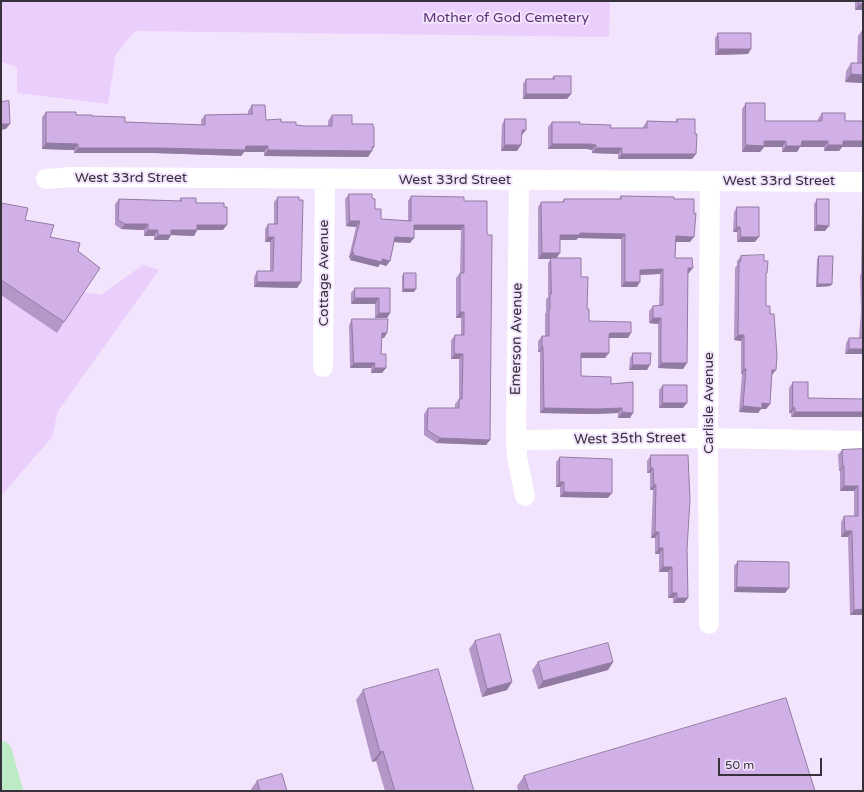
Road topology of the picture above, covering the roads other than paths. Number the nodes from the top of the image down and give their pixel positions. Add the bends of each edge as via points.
1 (46, 179) dead end
2 (325, 179) junction
3 (519, 180) junction
4 (710, 181) junction
5 (863, 182) edge
6 (324, 367) dead end
7 (708, 438) junction
8 (516, 440) junction
9 (863, 441) edge
10 (525, 496) dead end
11 (709, 624) dead end
12 (1, 752) edge
13 (12, 791) edge

1 - 2 street, West 33rd Street
2 - 3 street, West 33rd Street
2 - 6 street, Cottage Avenue
3 - 4 street, West 33rd Street
3 - 8 street, Emerson Avenue
4 - 5 street, West 33rd Street
4 - 7 street, Carlisle Avenue
7 - 8 street, West 35th Street
7 - 9 street, West 35th Street
7 - 11 street, Carlisle Avenue
8 - 10 street, Emerson Avenue
12 - 13 main road

